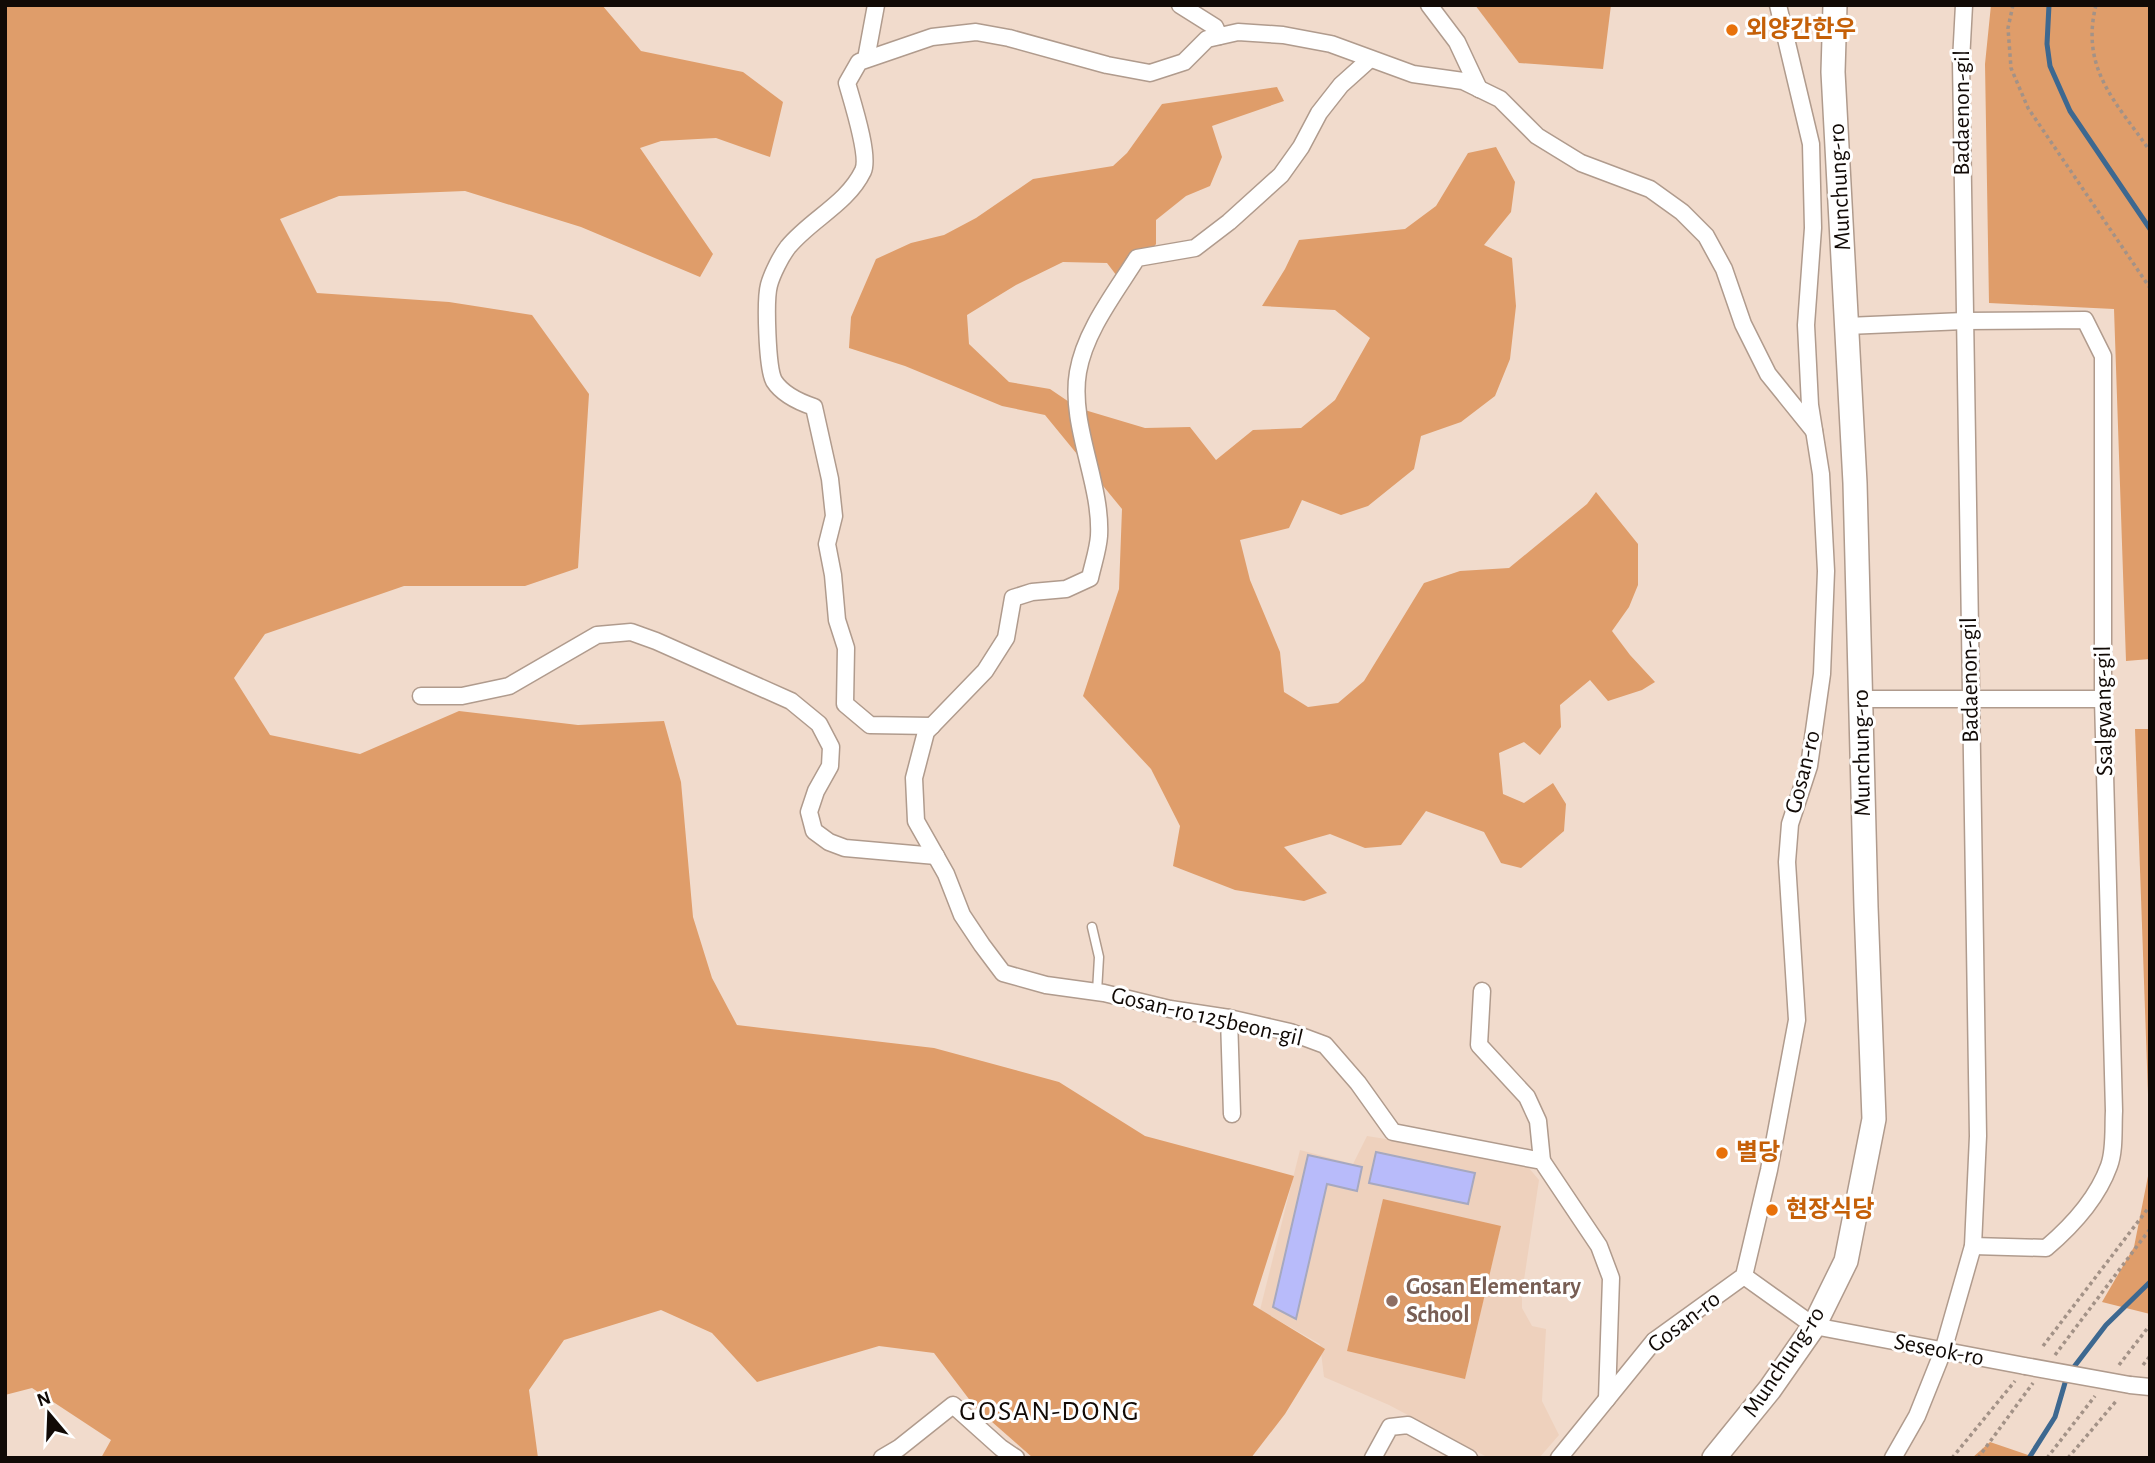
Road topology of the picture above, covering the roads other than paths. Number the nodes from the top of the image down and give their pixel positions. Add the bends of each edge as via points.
1 (876, 5) edge
2 (1180, 5) edge
3 (1429, 5) edge
4 (1778, 5) edge
5 (1835, 5) edge
6 (1964, 5) edge
7 (1219, 36) junction
8 (866, 59) junction
9 (1370, 59) junction
10 (1479, 89) junction
11 (1964, 321) junction
12 (1847, 326) junction
13 (1814, 431) junction
14 (421, 696) dead end
15 (1861, 699) junction
16 (2103, 699) junction
17 (1970, 700) junction
18 (932, 726) junction
19 (936, 856) junction
20 (1092, 928) dead end
21 (1482, 990) dead end
22 (1097, 992) junction
23 (1229, 1018) junction
24 (1232, 1114) dead end
25 (1542, 1161) junction
26 (1973, 1246) junction
27 (1744, 1276) junction
28 (1814, 1326) junction
29 (1943, 1351) junction
30 (2150, 1387) edge
31 (1607, 1399) junction
32 (882, 1458) edge
33 (1016, 1458) edge
34 (1373, 1458) edge
35 (1469, 1458) edge
36 (1559, 1458) edge
37 (1714, 1458) edge
38 (1893, 1458) edge

1 - 8 street
2 - 7 street via 1214,27
3 - 10 street via 1457,41
4 - 13 street, Gosan-ro via 1811,144 1813,228 1806,325
5 - 12 street, Munchung-ro via 1833,72
6 - 11 street, Badaenon-gil
7 - 8 street via 1207,39 1184,62 1150,73 976,32 932,37
7 - 9 street via 1238,32 1283,35 1331,44
8 - 18 street via 859,62 847,83 863,145 864,169 846,195 788,247 769,286 769,368 775,382 790,396 814,407 831,479 834,516 827,544 837,620 846,648 845,704 870,725
9 - 10 street via 1413,74 1464,81
9 - 18 street, Gosan-ro 125beon-gil via 1319,113 1282,175 1229,222 1195,248 1137,258 1087,343 1078,372 1076,402 1099,535 1090,578 1066,590 1013,598 1006,638 985,671
10 - 13 street via 1500,99 1537,136 1581,163 1650,189 1706,236 1768,374
11 - 12 street, Ssalgwang-gil
11 - 16 street, Ssalgwang-gil via 2085,320 2103,356
11 - 17 street, Badaenon-gil
12 - 15 street, Munchung-ro
13 - 27 street, Gosan-ro via 1826,571 1822,674 1809,765 1790,824 1787,862 1797,1020
14 - 19 street via 462,696 509,686 597,635 631,632 792,701 819,724 831,747 830,766 809,812 814,831 845,848
15 - 17 street
15 - 28 street, Munchung-ro via 1874,1119 1846,1261
16 - 17 street
16 - 26 street, Ssalgwang-gil via 2114,1111 2110,1164 2072,1226 2046,1248
17 - 26 street, Badaenon-gil via 1978,1136
18 - 19 street, Gosan-ro 125beon-gil via 914,778 916,821
19 - 22 street, Gosan-ro 125beon-gil via 962,915 1003,973
20 - 22 lane via 1099,957
21 - 25 street via 1479,1045 1527,1097 1538,1121
22 - 23 street, Gosan-ro 125beon-gil
23 - 24 street
23 - 25 street, Gosan-ro 125beon-gil via 1325,1045 1393,1132
25 - 31 street via 1599,1247 1611,1278
26 - 29 street, Badaenon-gil
27 - 28 street, Seseok-ro
27 - 31 street, Gosan-ro via 1654,1341
28 - 29 street, Seseok-ro
28 - 37 street, Munchung-ro
29 - 30 street, Seseok-ro, bridge via 2021,1373 2125,1391
29 - 38 street, Badaenon-gil via 1917,1416
31 - 36 street, Gosan-ro
32 - 33 street via 953,1405
34 - 35 street via 1390,1427 1408,1425

